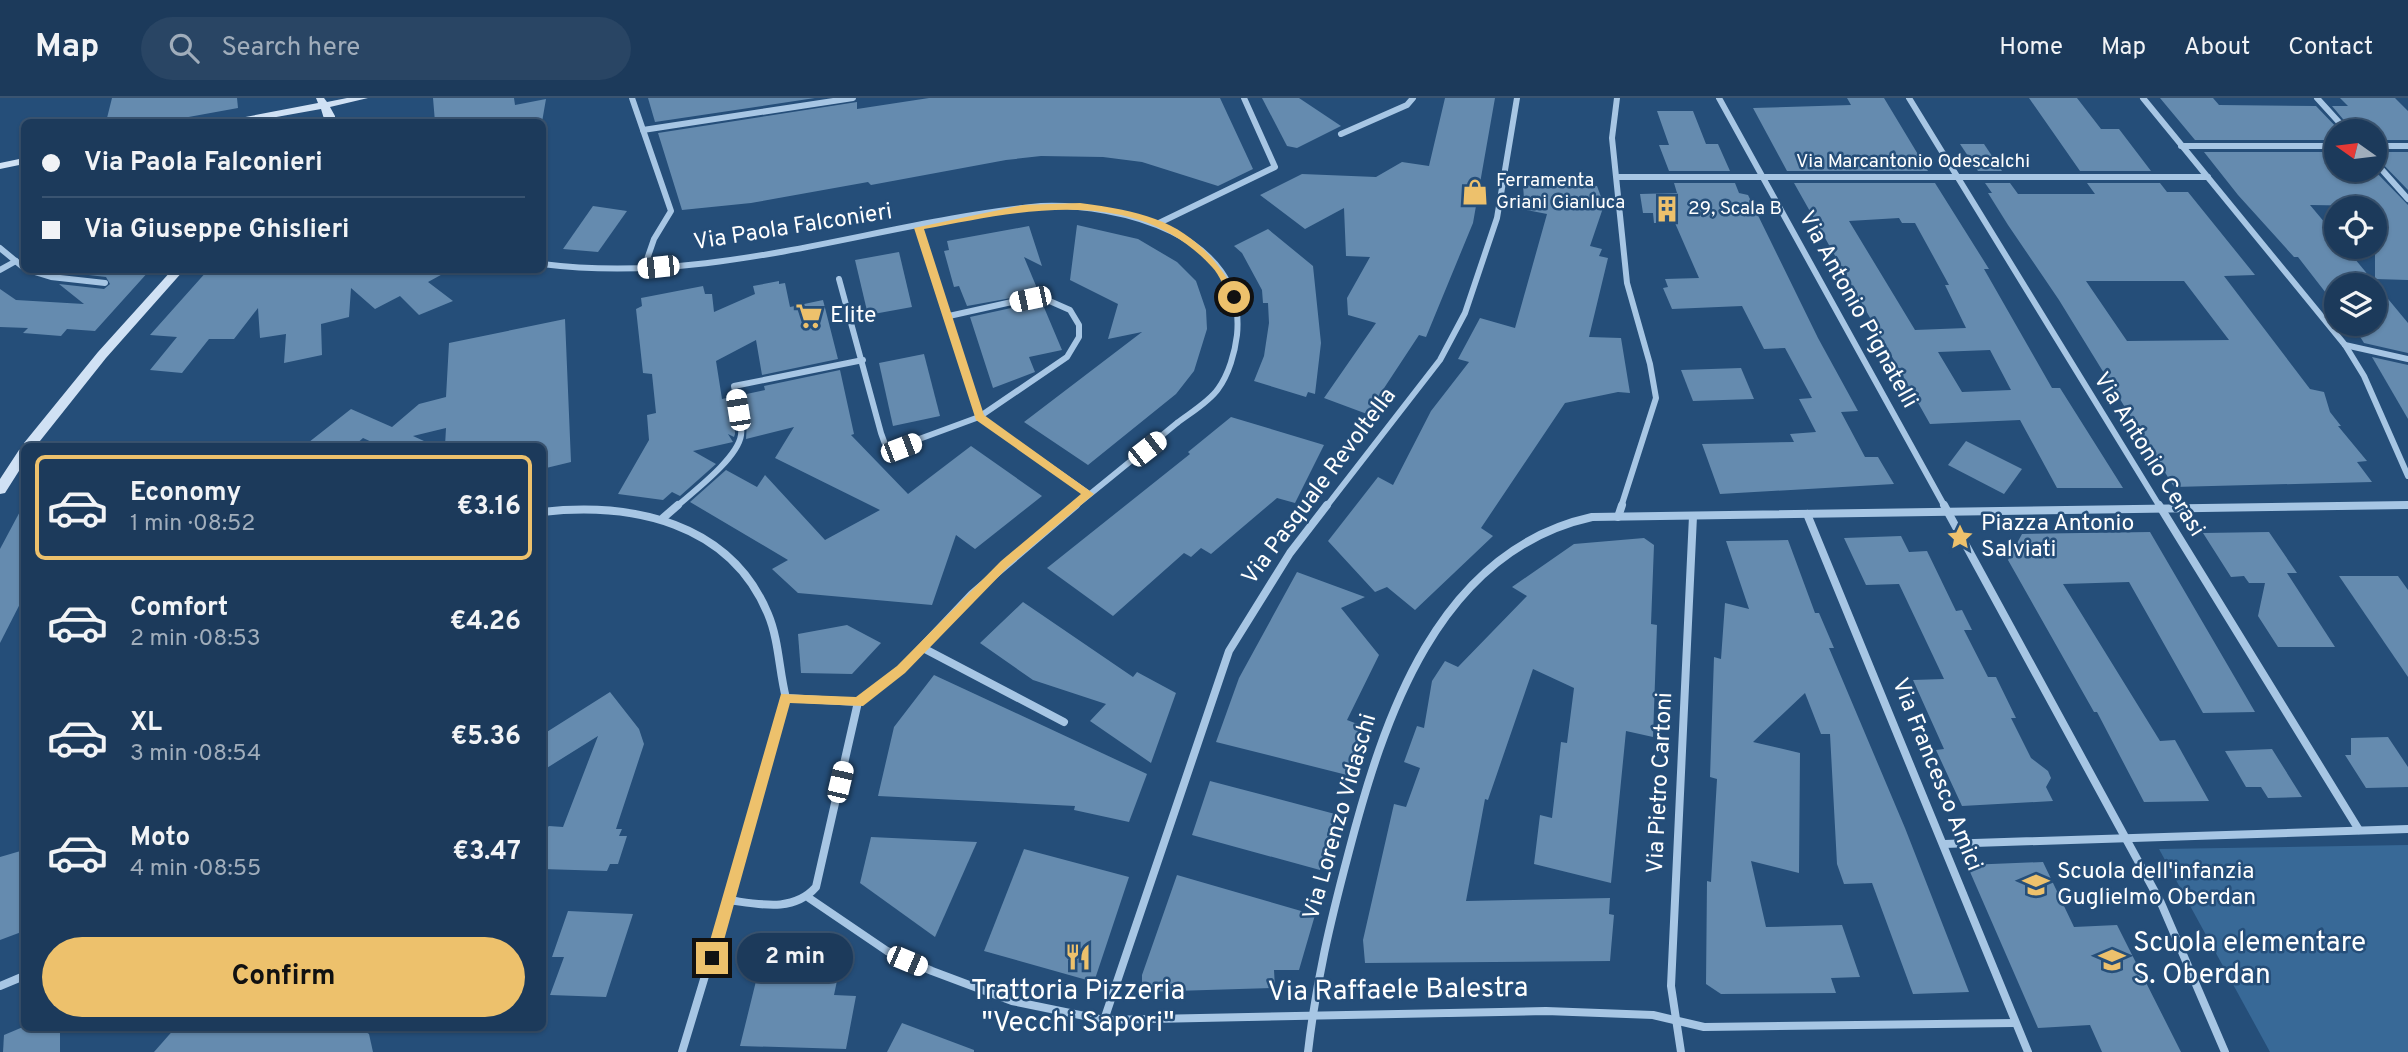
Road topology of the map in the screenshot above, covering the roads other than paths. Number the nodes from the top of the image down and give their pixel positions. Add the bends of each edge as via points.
1 (363, 98) edge
2 (632, 98) edge
3 (853, 98) edge
4 (1244, 98) edge
5 (1413, 98) edge
6 (1517, 98) edge
7 (1616, 98) edge
8 (1719, 98) edge
9 (1909, 98) edge
10 (2143, 98) edge
11 (2317, 98) edge
12 (321, 102) edge
13 (248, 119) edge
14 (307, 119) edge
15 (330, 119) edge
16 (2336, 119) edge
17 (643, 130) junction
18 (1341, 134) dead end
19 (2181, 145) junction
20 (2324, 146) edge
21 (2387, 146) edge
22 (2408, 146) edge
23 (21, 162) edge
24 (0, 166) edge
25 (2387, 175) edge
26 (1619, 177) junction
27 (1956, 177) junction
28 (2208, 177) junction
29 (1763, 178) junction
30 (2408, 199) edge
31 (1159, 223) junction
32 (919, 228) junction
33 (0, 247) edge
34 (16, 261) junction
35 (546, 264) edge
36 (21, 265) edge
37 (644, 268) junction
38 (0, 270) edge
39 (40, 273) edge
40 (175, 273) edge
41 (839, 279) dead end
42 (104, 283) dead end
43 (949, 316) junction
44 (2344, 345) junction
45 (2408, 359) edge
46 (863, 360) junction
47 (979, 417) junction
48 (31, 443) edge
49 (21, 457) edge
50 (2408, 476) edge
51 (2, 483) edge
52 (1089, 494) junction
53 (2408, 505) edge
54 (2161, 508) junction
55 (1947, 511) junction
56 (546, 512) edge
57 (1807, 514) junction
58 (1693, 516) junction
59 (1618, 517) junction
60 (663, 518) junction
61 (923, 648) junction
62 (786, 698) junction
63 (858, 702) junction
64 (1064, 722) dead end
65 (2408, 829) edge
66 (2359, 830) junction
67 (2127, 836) junction
68 (1944, 844) junction
69 (809, 898) junction
70 (728, 901) junction
71 (21, 977) edge
72 (0, 986) edge
73 (1311, 1017) junction
74 (1674, 1019) junction
75 (1104, 1020) junction
76 (2015, 1023) junction
77 (682, 1052) edge
78 (1308, 1052) edge
79 (1681, 1052) edge
80 (2028, 1052) edge
81 (2225, 1052) edge

1 - 12 street
2 - 17 street
3 - 17 street
4 - 31 street via 1275,167
5 - 18 street via 1407,105
6 - 75 street, Via Pasquale Revoltella via 1497,218 1465,313 1440,360 1290,553 1235,640
7 - 26 street via 1612,138
8 - 29 street, Via Antonio Pignatelli
9 - 27 street, Via Antonio Cerasi
10 - 19 street
11 - 16 street
12 - 13 street
12 - 14 street
12 - 15 street
17 - 37 street via 671,211
19 - 20 street
19 - 28 street
21 - 22 street
23 - 24 street
25 - 30 street
26 - 29 street, Via Marcantonio Odescalchi
26 - 59 street via 1627,283 1656,398
27 - 28 street, Via Marcantonio Odescalchi
27 - 29 street, Via Marcantonio Odescalchi
27 - 54 street, Via Antonio Cerasi
28 - 44 street
29 - 55 street, Via Antonio Pignatelli
31 - 32 street, Via Paola Falconieri via 1097,207 1062,205 999,211
31 - 52 street, Via Paola Falconieri via 1197,247 1225,279 1240,317 1237,351 1209,399
32 - 37 street, Via Paola Falconieri via 778,253
32 - 43 street
33 - 34 street
34 - 36 street
34 - 38 street
35 - 37 street, Via Paola Falconieri
39 - 42 street
40 - 48 street
41 - 46 street
43 - 47 street
43 - 47 street via 1045,299 1067,307 1079,325 1078,341 1067,357
44 - 45 street
44 - 50 street via 2368,383
46 - 47 street via 881,433 892,449
46 - 60 street via 734,386 740,442
47 - 52 street
49 - 51 street
52 - 61 street, Via Paola Falconieri via 972,594
53 - 54 street
54 - 55 street
54 - 66 street, Via Antonio Cerasi
55 - 57 street, Via Lorenzo Vidaschi
55 - 67 street
56 - 60 street via 618,509
57 - 58 street, Via Lorenzo Vidaschi
57 - 68 street, Via Francesco Amici
58 - 59 street, Via Lorenzo Vidaschi
58 - 74 street, Via Pietro Cartoni via 1671,986
59 - 73 street, Via Lorenzo Vidaschi via 1563,523 1511,550 1460,600 1415,661 1384,727 1366,782 1315,984
60 - 62 street via 716,545 749,578 769,615
61 - 63 street, Via Paola Falconieri
61 - 64 street
62 - 63 street
62 - 70 street
63 - 69 street via 816,887
65 - 66 street
66 - 67 street
67 - 68 street
67 - 81 street
68 - 76 street, Via Francesco Amici
69 - 70 street via 786,904
69 - 75 street, Via Raffaele Balestra via 887,951 932,971 1012,1001
70 - 77 street
71 - 72 street
73 - 74 street, Via Raffaele Balestra via 1546,1010 1625,1012
73 - 75 street, Via Raffaele Balestra
73 - 78 street, Via Lorenzo Vidaschi
74 - 76 street, Via Raffaele Balestra via 1704,1027
74 - 79 street, Via Pietro Cartoni
76 - 80 street, Via Francesco Amici

